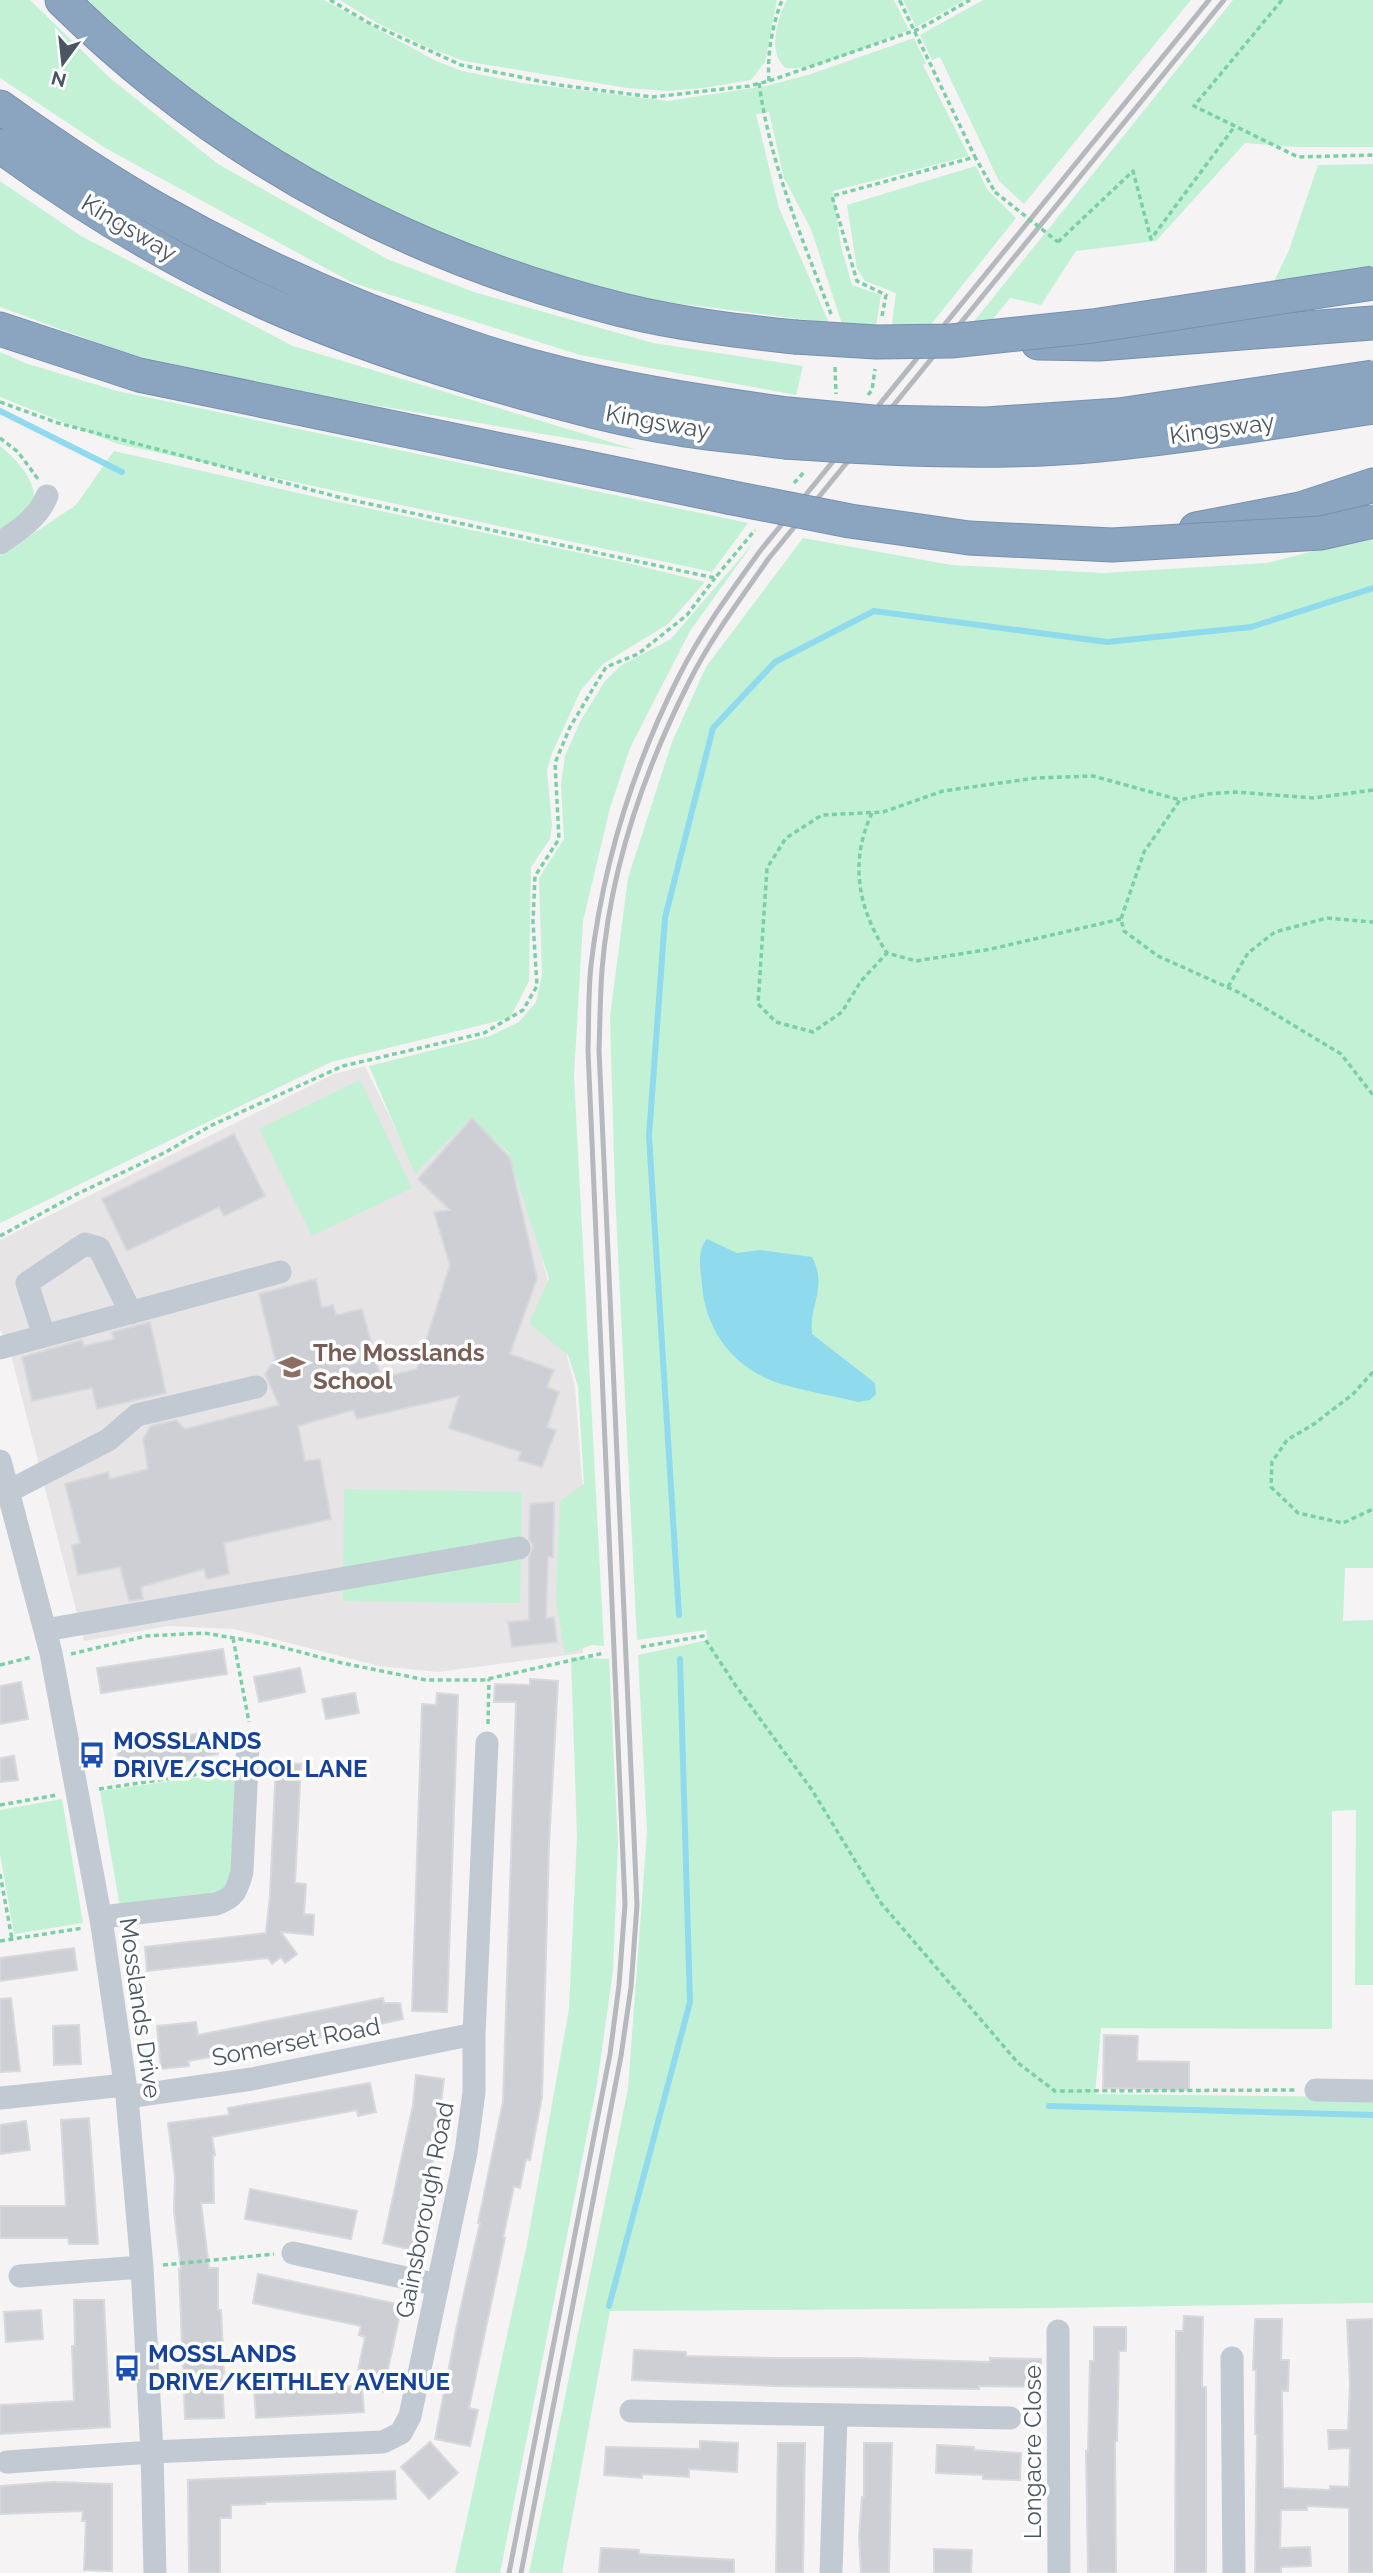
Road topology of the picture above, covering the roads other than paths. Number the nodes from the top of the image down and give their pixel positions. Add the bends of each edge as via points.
1 (62, 0) edge
2 (0, 107) edge
3 (0, 146) edge
4 (1373, 283) edge
5 (1373, 323) edge
6 (0, 329) edge
7 (951, 341) junction
8 (1373, 377) edge
9 (1373, 407) edge
10 (787, 428) junction
11 (1373, 485) edge
12 (47, 496) road end
13 (1373, 521) edge
14 (0, 543) edge
15 (1112, 545) junction
16 (280, 1272) dead end
17 (131, 1313) junction
18 (44, 1336) junction
19 (0, 1348) edge
20 (256, 1387) dead end
21 (0, 1461) edge
22 (9, 1491) junction
23 (9, 1524) edge
24 (519, 1548) dead end
25 (45, 1629) junction
26 (248, 1743) road end
27 (487, 1743) road end
28 (101, 1921) junction
29 (474, 2035) junction
30 (1316, 2090) road end
31 (126, 2091) junction
32 (1373, 2091) edge
33 (0, 2098) edge
34 (293, 2253) road end
35 (142, 2267) junction
36 (20, 2276) dead end
37 (438, 2285) junction
38 (1058, 2331) dead end
39 (1232, 2358) dead end
40 (631, 2411) dead end
41 (836, 2416) junction
42 (1010, 2418) dead end
43 (152, 2452) junction
44 (7, 2462) dead end
45 (155, 2573) edge
46 (831, 2573) edge
47 (1059, 2573) edge
48 (1234, 2573) edge

1 - 7 highway, bridge via 164,91 230,140 376,223 453,255 538,287 722,329 795,338
2 - 10 highway via 161,212 264,265 357,305 468,347
3 - 10 highway, Kingsway via 133,234 236,289 354,338 466,377 679,429
4 - 7 highway, bridge via 1093,326
5 - 7 highway, bridge via 1099,344
6 - 15 highway, bridge via 139,375 850,521 969,538
8 - 10 highway, bridge via 1119,415 986,424 873,422
9 - 10 highway, Kingsway, bridge via 1097,445 981,450 880,448
11 - 15 highway, bridge via 1300,509
12 - 14 street via 42,509
13 - 15 highway, bridge via 1321,533
16 - 17 street
17 - 18 street
17 - 18 street via 99,1248 85,1244 27,1283
18 - 19 street
20 - 22 street via 137,1415 108,1440
21 - 22 street, Mosslands Drive
22 - 23 street, Mosslands Drive
23 - 25 street, Mosslands Drive
24 - 25 street
25 - 28 street, Mosslands Drive
26 - 28 street via 242,1872 237,1891 216,1904
27 - 29 street, Gainsborough Road
28 - 31 street, Mosslands Drive
29 - 31 street, Somerset Road via 252,2079
29 - 37 street, Gainsborough Road via 474,2092 466,2152
30 - 32 street
31 - 33 street, Somerset Road
31 - 35 street, Mosslands Drive
34 - 37 street
35 - 36 street
35 - 43 street, Mosslands Drive
37 - 43 street, Gainsborough Road via 410,2416 401,2432 383,2442
38 - 47 street, Longacre Close
39 - 48 street
40 - 41 street
41 - 42 street
41 - 46 street
43 - 44 street, Gainsborough Road
43 - 45 street, Mosslands Drive

